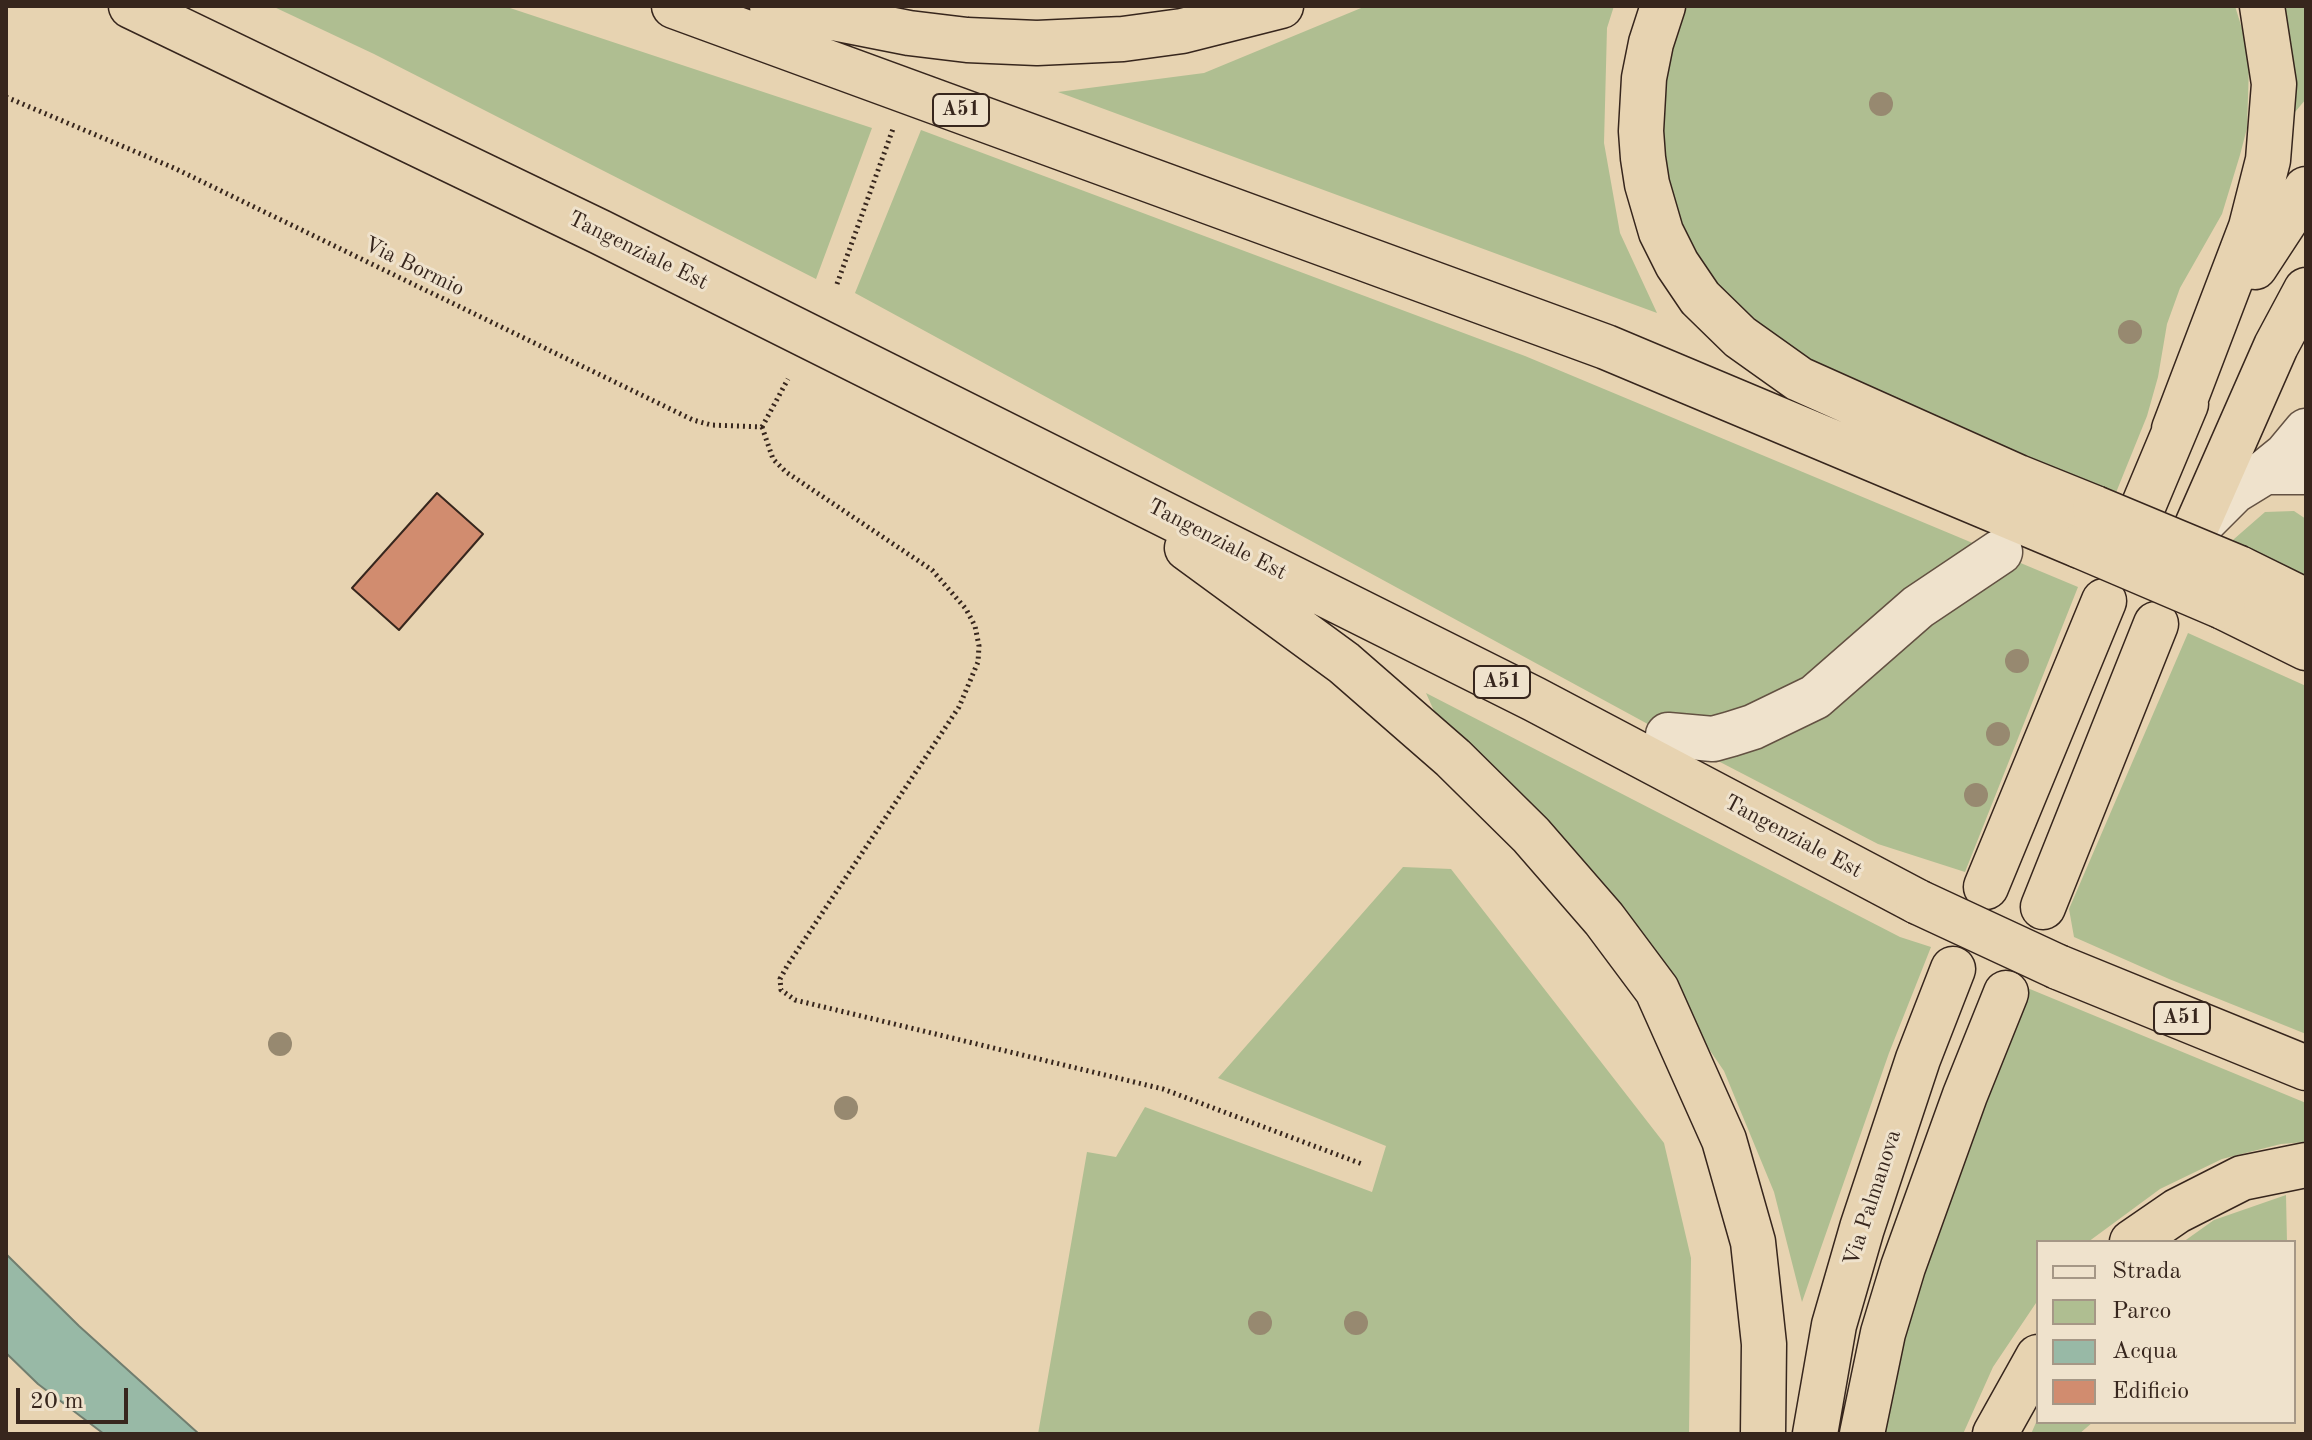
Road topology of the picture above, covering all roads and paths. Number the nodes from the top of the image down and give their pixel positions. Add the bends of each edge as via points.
1 (131, 6) edge
2 (674, 6) edge
3 (772, 6) edge
4 (1281, 6) edge
5 (1663, 6) edge
6 (2262, 6) edge
7 (6, 97) edge
8 (895, 123) dead end
9 (2306, 189) edge
10 (837, 284) dead end
11 (2306, 290) edge
12 (788, 379) dead end
13 (762, 427) junction
14 (2174, 429) junction
15 (2306, 431) edge
16 (1081, 472) junction
17 (2285, 472) edge
18 (2142, 509) dead end
19 (2088, 527) junction
20 (2195, 530) joint
21 (2000, 552) dead end
22 (2231, 588) junction
23 (2104, 601) dead end
24 (2306, 601) edge
25 (2156, 624) dead end
26 (2306, 648) edge
27 (1668, 735) dead end
28 (1986, 887) dead end
29 (2043, 907) dead end
30 (1953, 969) dead end
31 (2006, 993) dead end
32 (2306, 1068) edge
33 (1362, 1164) dead end
34 (2306, 1165) edge
35 (2135, 1240) edge
36 (2036, 1361) edge
37 (1763, 1434) edge
38 (1815, 1434) edge
39 (1862, 1434) edge
40 (1995, 1434) edge

1 - 16 highway, Tangenziale Est / A51
2 - 19 highway, A51
3 - 4 highway via 909,33 1037,43 1182,31
5 - 19 highway via 1644,78 1643,158 1661,232 1700,298 1740,337 1799,379 2018,477
6 - 14 highway via 2274,84 2266,171 2251,227
7 - 13 path, Via Bormio via 174,168 693,420
8 - 10 path
9 - 14 highway via 2254,268
11 - 20 highway
12 - 13 path
13 - 33 path via 773,459 786,472 932,570 966,609 979,646 978,662 959,707 787,966 781,990 795,1000 1163,1089
14 - 18 highway
15 - 17 lane via 2286,455
16 - 32 highway, Tangenziale Est / A51, bridge via 1520,691 1918,902 2058,967
16 - 37 highway via 1318,643 1404,713 1531,835 1657,990 1724,1140 1753,1242 1764,1344
17 - 20 lane via 2234,491
19 - 22 highway, A51, bridge
21 - 27 lane via 1918,607 1815,697 1753,727 1713,739
22 - 24 highway
22 - 26 highway, A51
23 - 28 highway
25 - 29 highway
30 - 38 highway, Via Palmanova via 1862,1228 1834,1325
31 - 39 highway via 1903,1267
34 - 35 highway via 2242,1178 2177,1211
36 - 40 highway

